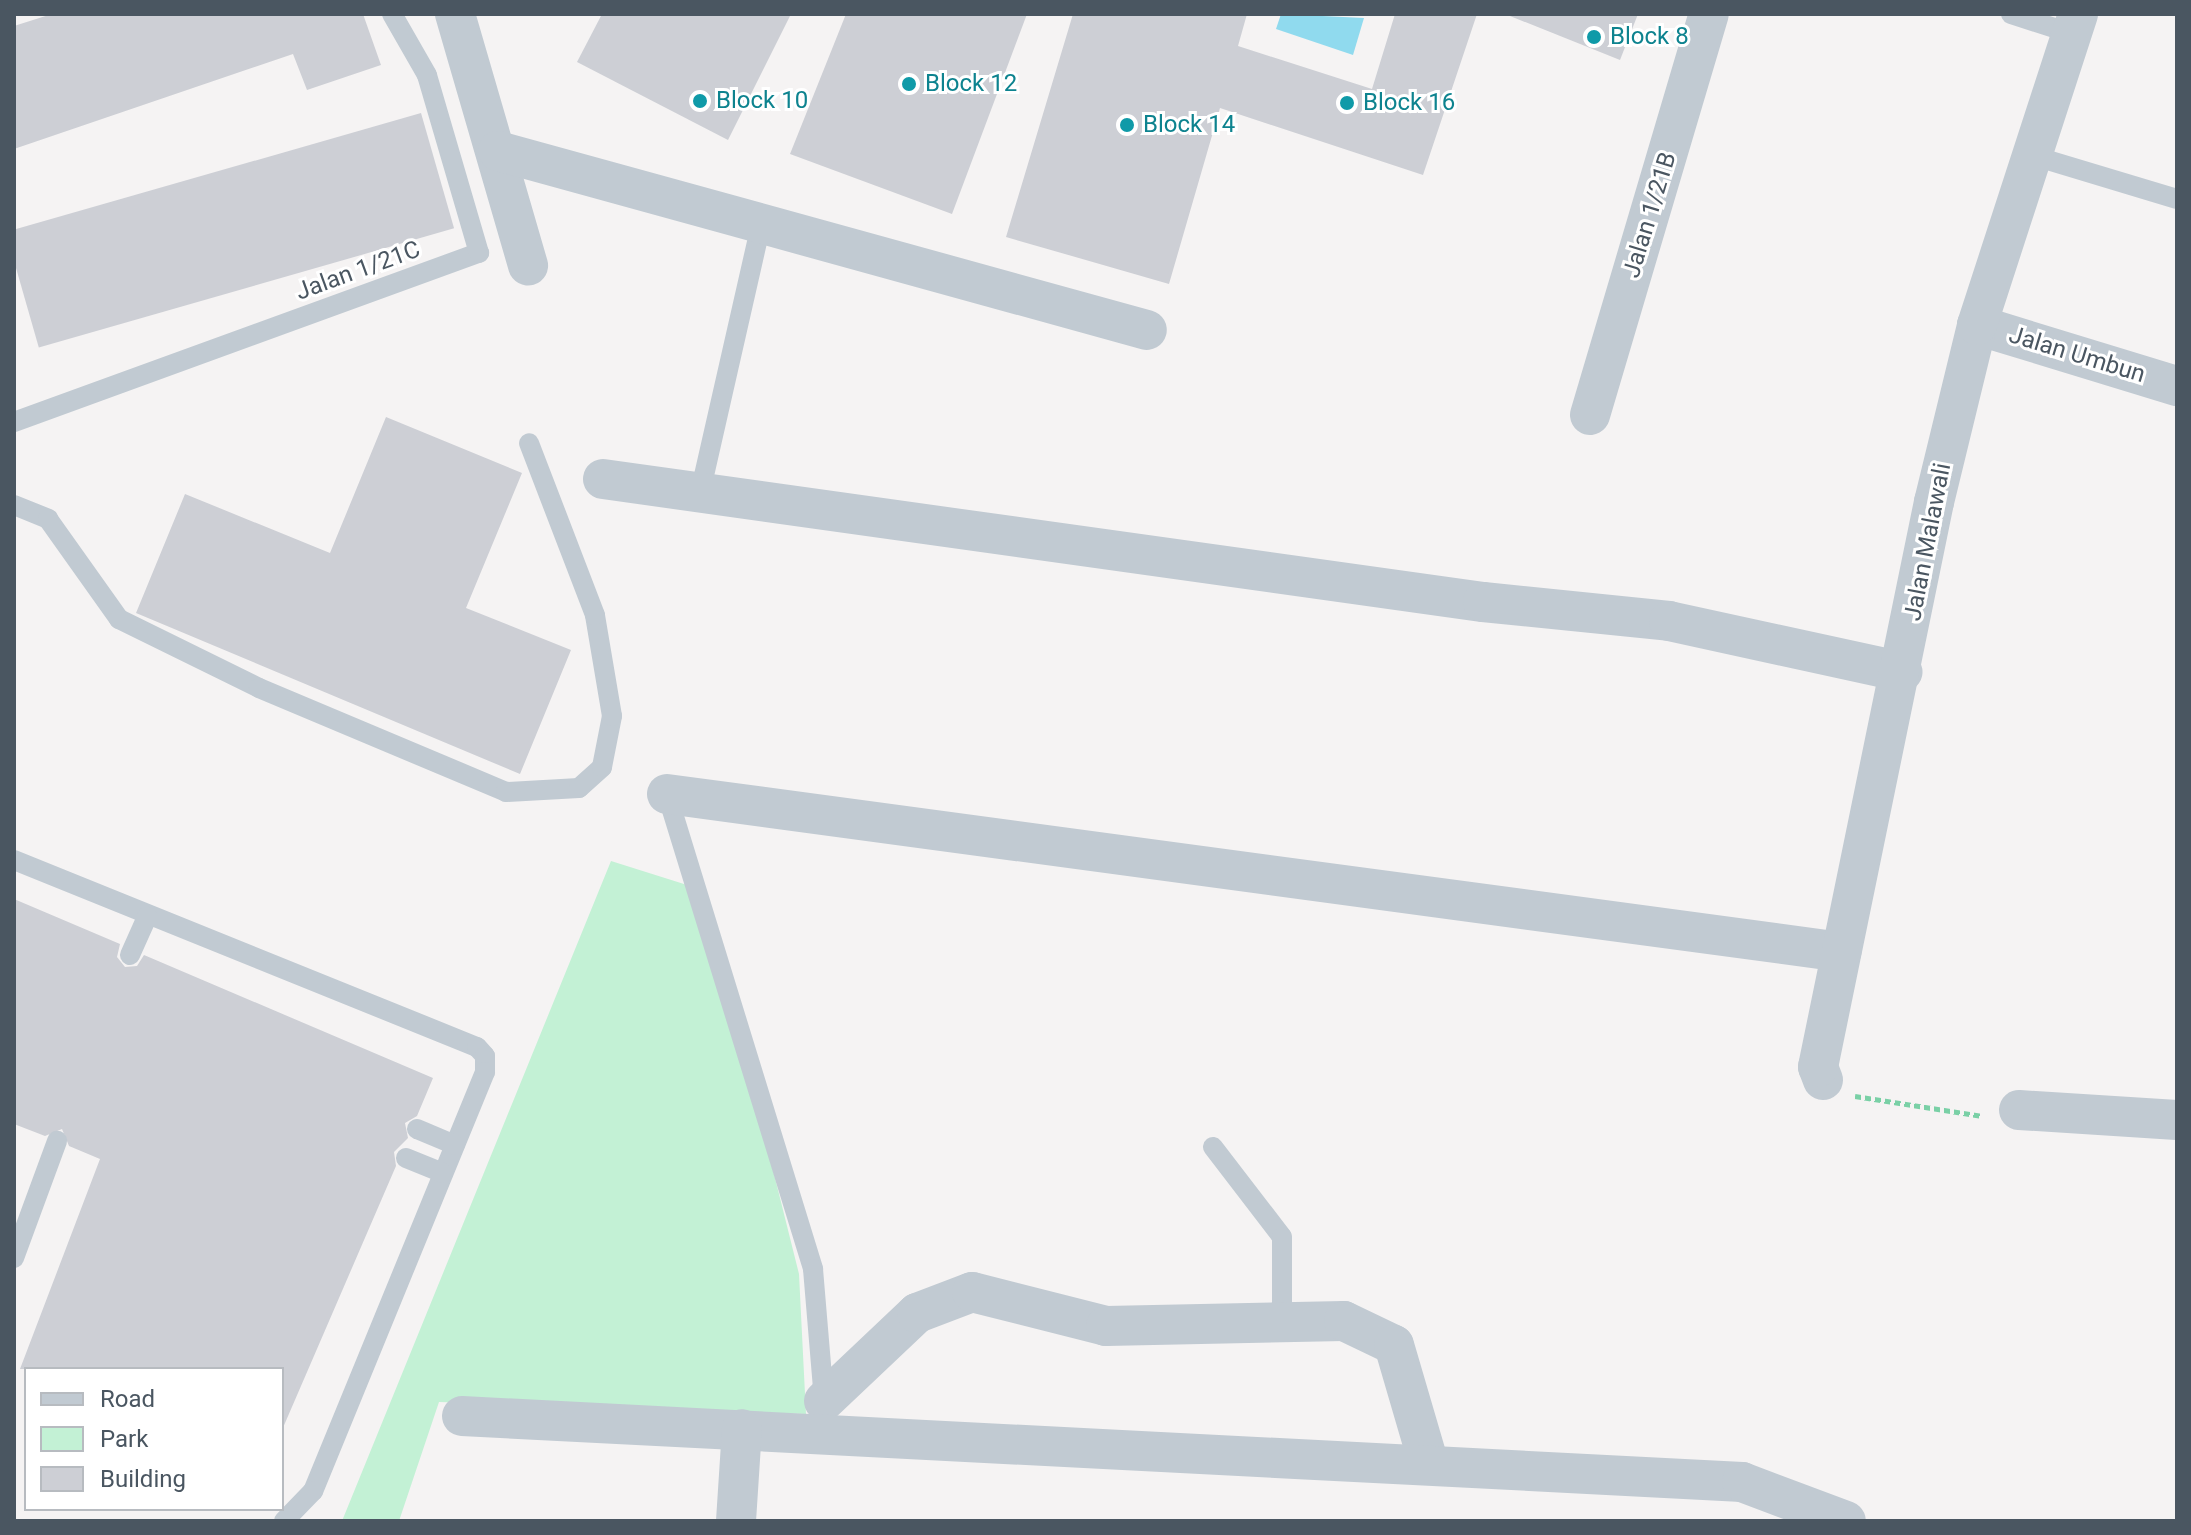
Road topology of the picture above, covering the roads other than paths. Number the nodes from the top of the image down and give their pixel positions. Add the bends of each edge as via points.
1 (392, 14) edge
2 (455, 14) edge
3 (1709, 14) edge
4 (2011, 14) edge
5 (2074, 23) edge
6 (498, 151) junction
7 (2031, 155) junction
8 (2177, 199) edge
9 (761, 224) junction
10 (528, 266) dead end
11 (1977, 325) junction
12 (1147, 330) dead end
13 (2177, 386) edge
14 (1590, 415) dead end
15 (14, 422) edge
16 (529, 443) dead end
17 (603, 479) dead end
18 (700, 493) junction
19 (14, 505) edge
20 (1903, 672) junction
21 (667, 794) joint
22 (14, 860) edge
23 (147, 917) junction
24 (1841, 952) junction
25 (130, 955) dead end
26 (1823, 1080) road end
27 (2019, 1110) road end
28 (2177, 1120) edge
29 (417, 1129) dead end
30 (57, 1141) dead end
31 (455, 1145) junction
32 (1213, 1147) dead end
33 (406, 1158) dead end
34 (443, 1173) junction
35 (14, 1258) edge
36 (1282, 1322) junction
37 (462, 1416) dead end
38 (825, 1416) junction
39 (742, 1429) junction
40 (1429, 1465) junction
41 (284, 1521) edge
42 (736, 1521) edge
43 (1846, 1521) edge

1 - 15 lane, Jalan 1/21C via 427,75 479,253
2 - 6 street
3 - 14 street, Jalan 1/21B
4 - 5 lane
5 - 7 street, Jalan Malawali
6 - 9 street
6 - 10 street
7 - 8 lane
7 - 11 street, Jalan Malawali
9 - 12 street
9 - 18 lane
11 - 13 street, Jalan Umbun
11 - 20 street, Jalan Malawali via 1934,502
16 - 19 lane via 595,615 612,716 602,767 579,788 506,792 259,688 119,619 48,519
17 - 18 street
18 - 20 street via 1483,602 1669,621
20 - 24 street, Jalan Malawali
21 - 24 street
21 - 38 lane via 813,1269
22 - 23 lane
23 - 25 lane
23 - 31 lane via 477,1047 485,1072
24 - 26 street, Jalan Malawali via 1818,1067
27 - 28 street
29 - 31 lane
30 - 35 lane
31 - 34 lane
32 - 36 lane via 1282,1237
33 - 34 lane
34 - 41 lane via 313,1491
36 - 38 street via 1106,1326 972,1292 917,1313
36 - 40 street via 1344,1321 1394,1345
37 - 39 street
38 - 39 street
38 - 40 street
39 - 42 street
40 - 43 street via 1742,1482

